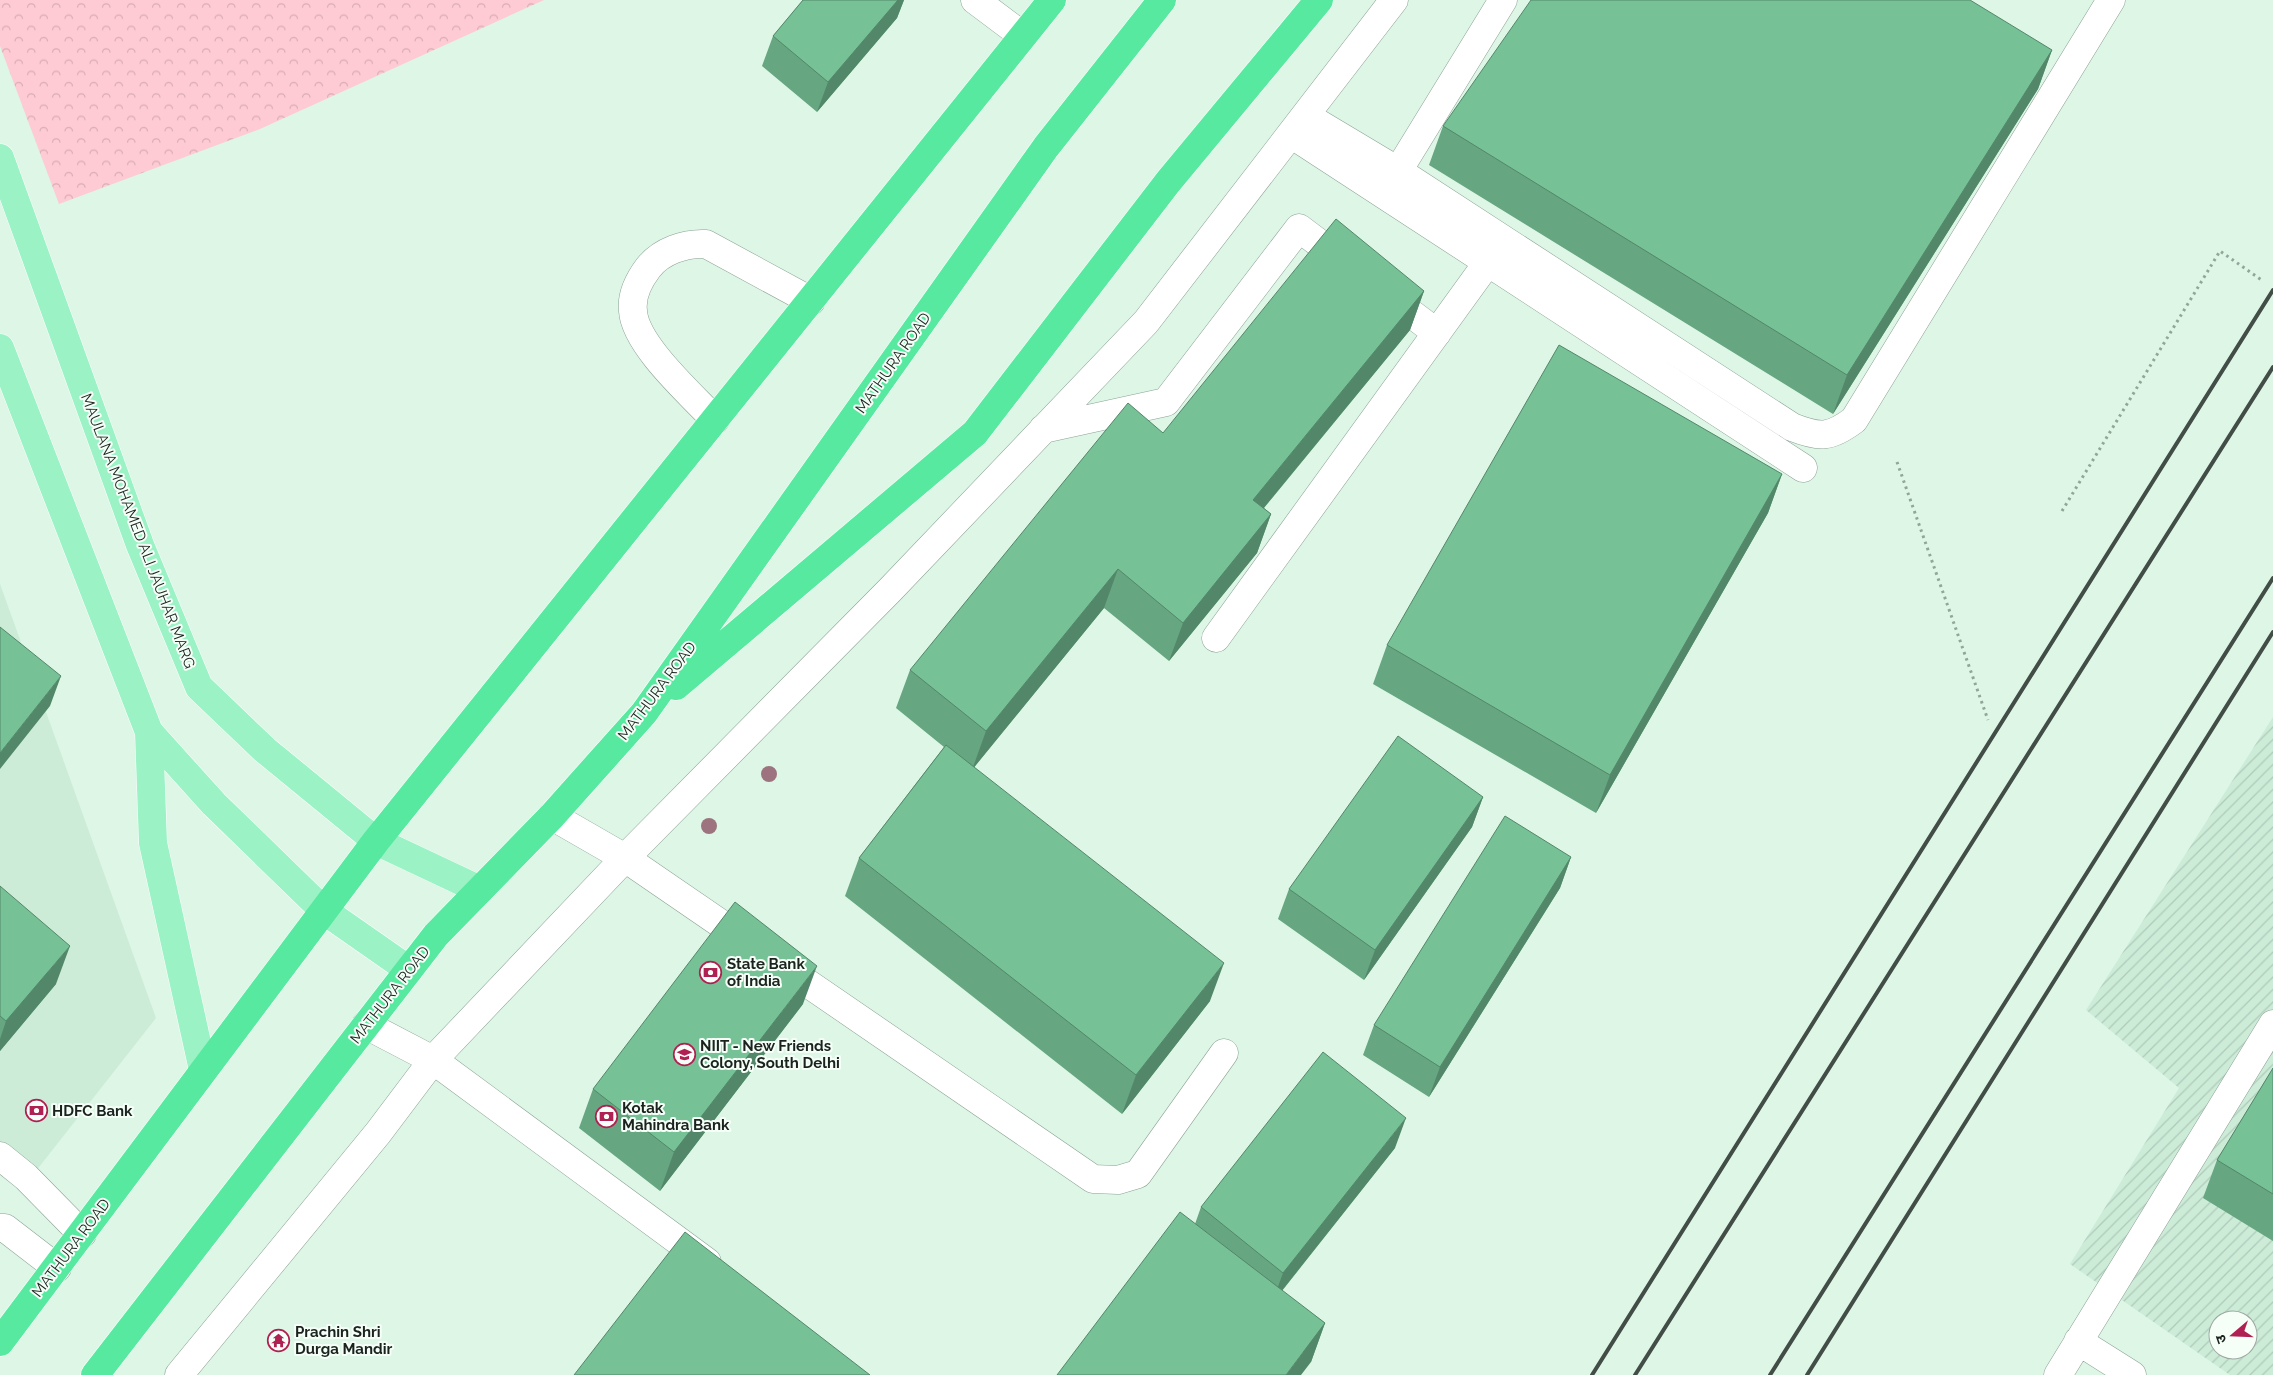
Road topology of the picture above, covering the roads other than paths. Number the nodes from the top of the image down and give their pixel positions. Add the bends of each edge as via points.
1 (974, 0) edge
2 (1052, 0) edge
3 (1162, 0) edge
4 (1319, 0) edge
5 (1394, 0) edge
6 (1503, 0) edge
7 (2111, 0) edge
8 (1023, 36) junction
9 (1299, 125) junction
10 (0, 158) edge
11 (1398, 171) junction
12 (1488, 262) junction
13 (811, 301) junction
14 (1437, 333) junction
15 (0, 348) edge
16 (715, 420) junction
17 (1043, 429) junction
18 (1803, 468) dead end
19 (1216, 638) dead end
20 (644, 713) junction
21 (149, 732) junction
22 (552, 816) junction
23 (376, 841) junction
24 (626, 858) junction
25 (480, 890) junction
26 (323, 910) junction
27 (409, 970) junction
28 (2273, 1024) edge
29 (366, 1025) junction
30 (1224, 1053) dead end
31 (433, 1060) junction
32 (203, 1070) junction
33 (0, 1156) edge
34 (0, 1228) edge
35 (82, 1234) junction
36 (57, 1268) junction
37 (729, 1279) edge
38 (2078, 1341) junction
39 (0, 1342) edge
40 (95, 1375) edge
41 (179, 1375) edge
42 (2058, 1375) edge
43 (2132, 1375) edge

1 - 8 street
2 - 8 highway, MATHURA ROAD
3 - 20 highway, MATHURA ROAD via 1046,147
4 - 20 highway via 1168,182 975,433
5 - 9 street
6 - 11 street
7 - 11 street via 1854,420 1836,433 1812,435 1792,427
8 - 13 highway, MATHURA ROAD
9 - 11 street
9 - 12 street
9 - 17 street via 1146,322
10 - 23 main road, MAULANA MOHAMED ALI JAUHAR MARG via 140,545 199,688 266,750
12 - 14 street
12 - 18 street
13 - 16 highway, MATHURA ROAD
13 - 16 street via 706,244 682,246 652,264 640,279 635,293 632,311 640,332 650,351
14 - 17 street via 1299,228 1166,402
14 - 19 street
15 - 21 main road
16 - 23 highway, MATHURA ROAD
17 - 24 street via 890,590
20 - 22 highway, MATHURA ROAD
21 - 26 main road via 214,804
21 - 32 main road via 153,843
22 - 24 street
22 - 25 highway, MATHURA ROAD
23 - 25 main road, MAULANA MOHAMED ALI JAUHAR MARG
23 - 26 highway, MATHURA ROAD
24 - 30 street via 1093,1180 1118,1180 1138,1174
24 - 31 street
25 - 27 highway, MATHURA ROAD via 436,935
26 - 27 main road
26 - 32 highway, MATHURA ROAD
27 - 29 highway, MATHURA ROAD
28 - 38 street
29 - 31 street
29 - 40 highway, MATHURA ROAD
31 - 37 street
31 - 41 street via 378,1133
32 - 35 highway, MATHURA ROAD
33 - 35 street via 26,1177
34 - 36 street via 5,1228
35 - 36 highway, MATHURA ROAD
36 - 39 highway, MATHURA ROAD
38 - 42 street
38 - 43 street

